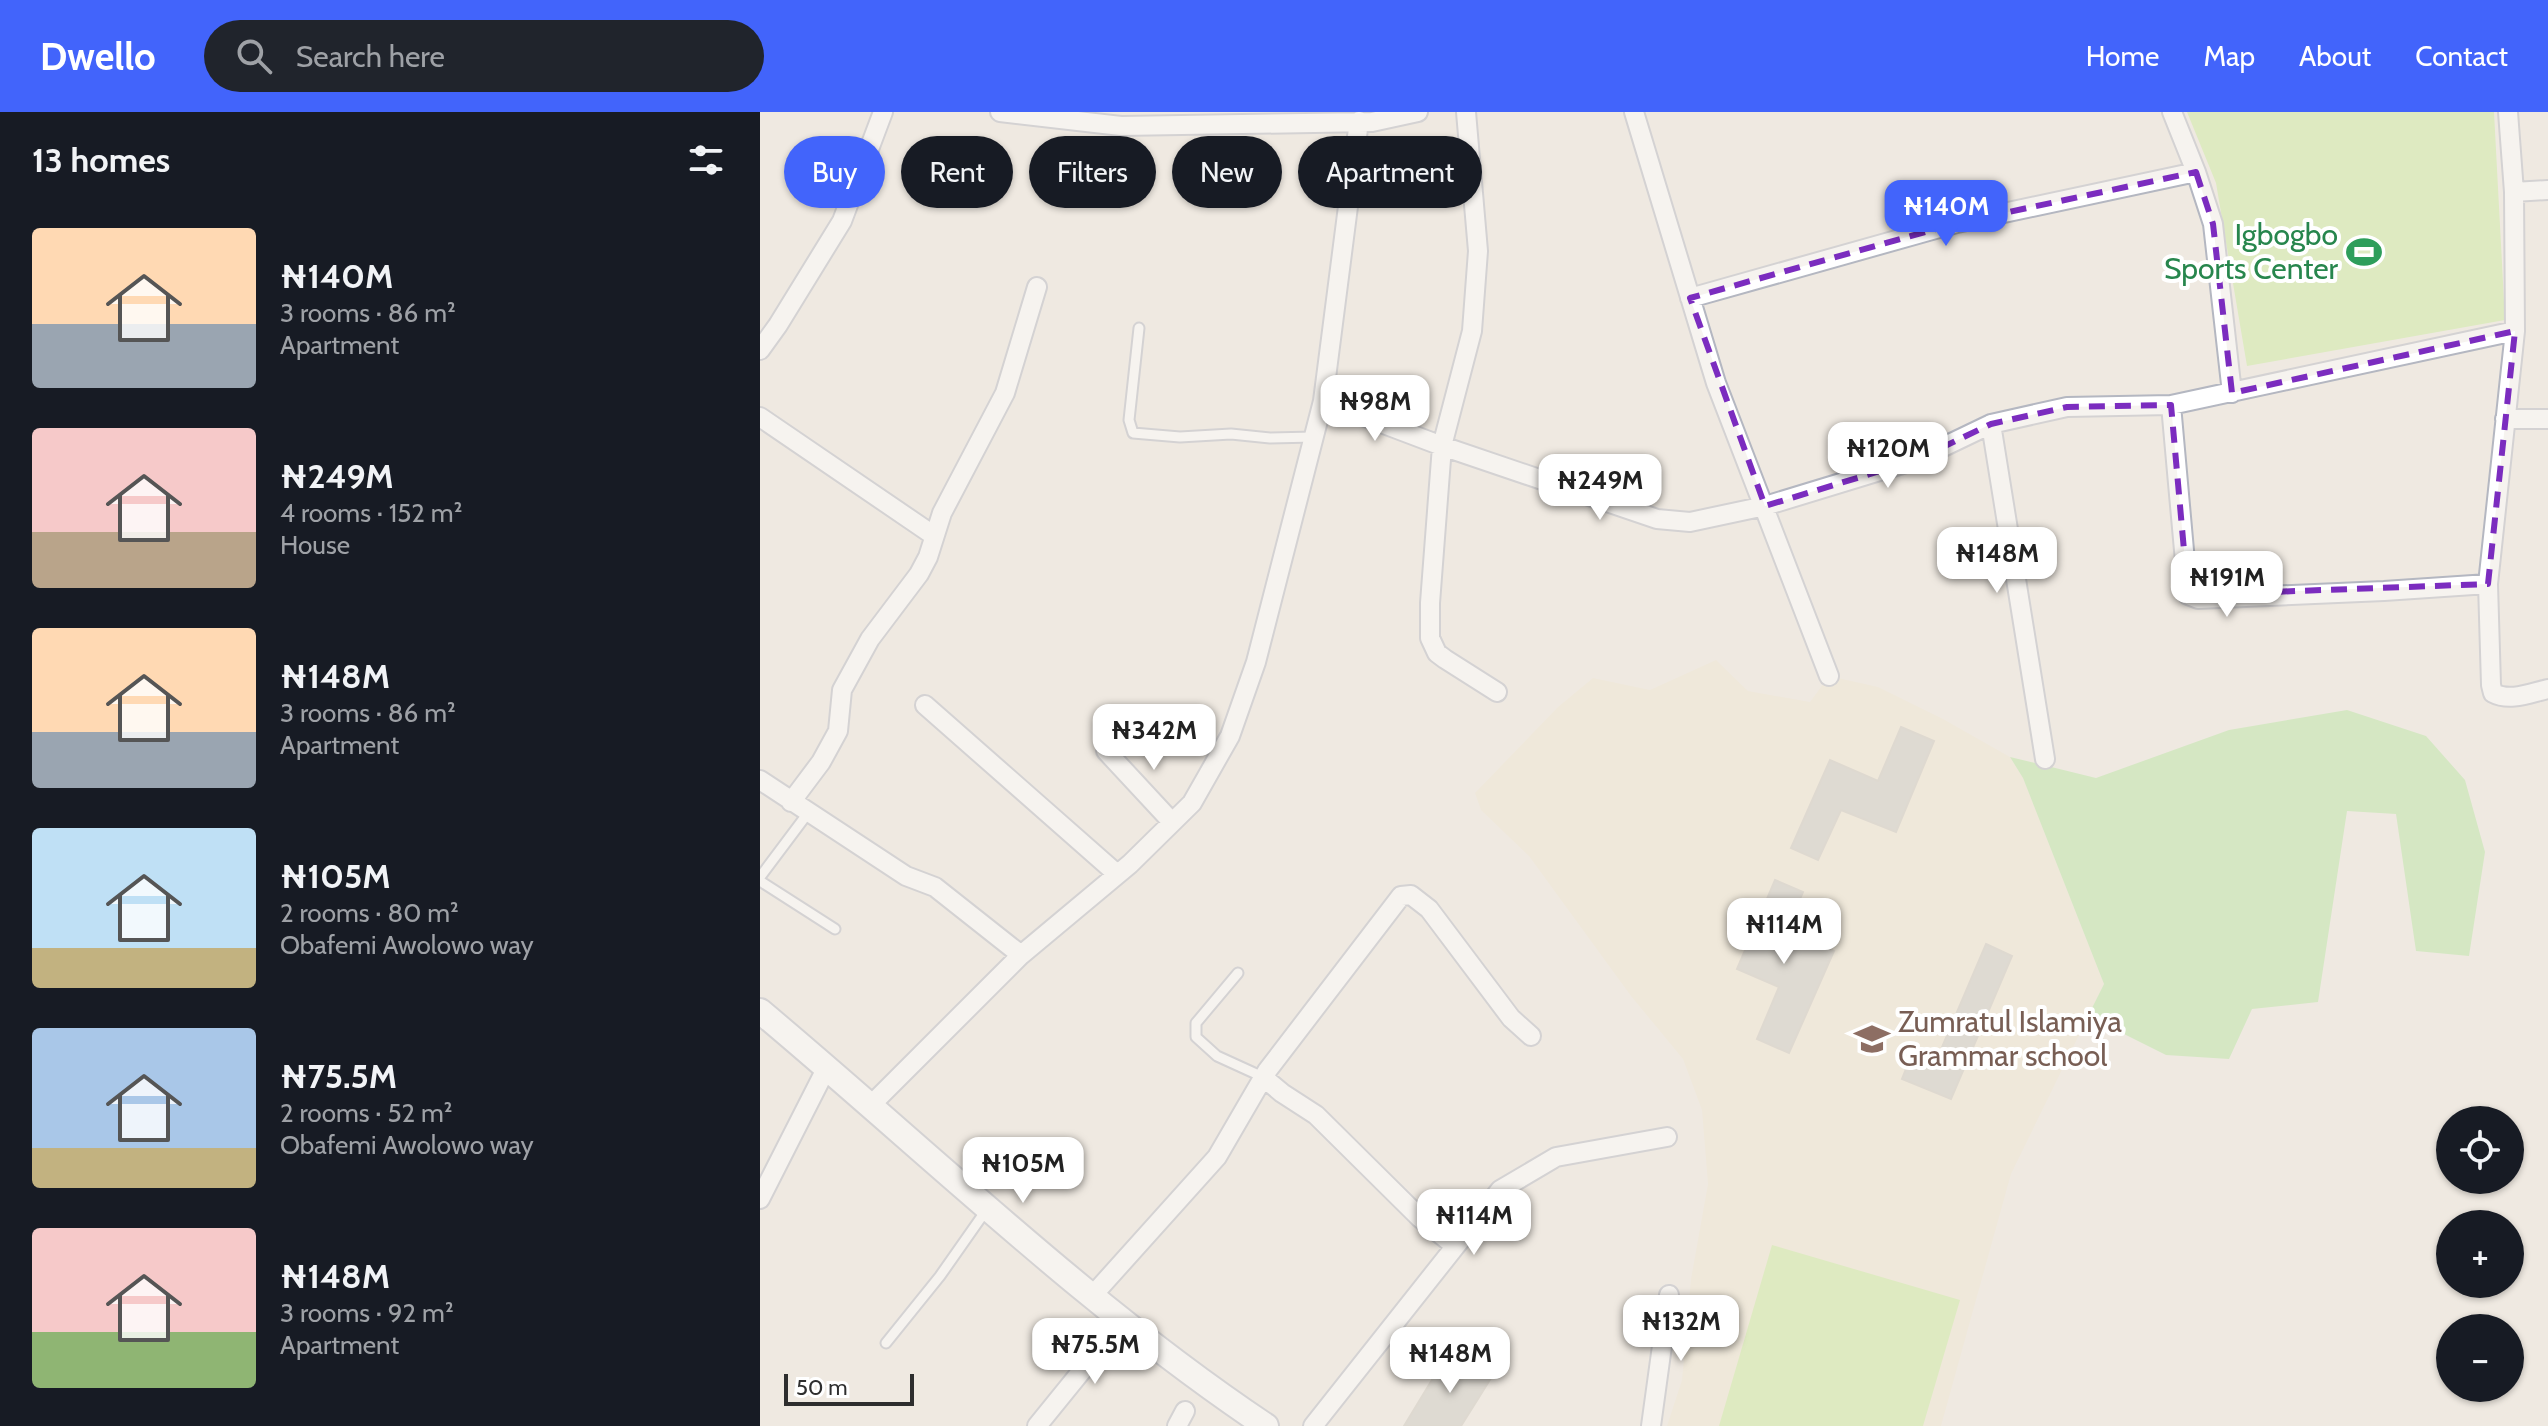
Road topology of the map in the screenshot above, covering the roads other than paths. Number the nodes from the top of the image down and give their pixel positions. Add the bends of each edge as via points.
1 (883, 112) edge
2 (1000, 112) edge
3 (1418, 112) edge
4 (1466, 112) edge
5 (1634, 112) edge
6 (2172, 112) edge
7 (2508, 112) edge
8 (1359, 121) junction
9 (2196, 172) junction
10 (2548, 190) edge
11 (2514, 192) junction
12 (1037, 287) dead end
13 (1690, 298) junction
14 (1139, 328) dead end
15 (2515, 331) junction
16 (760, 350) edge
17 (2232, 393) junction
18 (1323, 401) junction
19 (2171, 405) junction
20 (760, 417) edge
21 (2505, 419) junction
22 (2548, 419) edge
23 (1991, 424) junction
24 (1314, 437) junction
25 (1442, 446) junction
26 (1765, 506) junction
27 (933, 535) junction
28 (2488, 584) junction
29 (1829, 676) dead end
30 (2548, 689) edge
31 (1497, 692) dead end
32 (925, 705) dead end
33 (1106, 751) dead end
34 (2045, 759) dead end
35 (760, 780) edge
36 (791, 802) junction
37 (808, 813) junction
38 (1171, 821) junction
39 (1117, 874) junction
40 (760, 879) edge
41 (835, 929) dead end
42 (1021, 955) junction
43 (1238, 973) dead end
44 (760, 1011) edge
45 (1531, 1036) dead end
46 (827, 1067) junction
47 (1263, 1077) junction
48 (870, 1106) junction
49 (1667, 1137) dead end
50 (760, 1199) edge
51 (989, 1207) junction
52 (1455, 1246) junction
53 (1093, 1295) junction
54 (1669, 1295) dead end
55 (1123, 1320) junction
56 (886, 1343) dead end
57 (1037, 1426) edge
58 (1266, 1426) edge
59 (1313, 1426) edge
60 (1651, 1426) edge

1 - 16 street via 842,221
2 - 8 street via 1121,126
3 - 8 street
4 - 25 street via 1478,251 1472,331
5 - 13 street
6 - 9 street
7 - 11 street
8 - 18 street
9 - 13 street via 1957,223
9 - 17 street via 2213,224
10 - 11 street
11 - 15 street
12 - 27 street via 1005,393
13 - 26 street via 1716,383
14 - 24 lane via 1129,420 1133,433
15 - 17 street
15 - 21 street
17 - 19 street
18 - 24 street
18 - 25 street
19 - 23 street via 2067,407
19 - 28 street via 2188,595 2198,599
20 - 27 street
21 - 22 street
21 - 28 street
23 - 26 street via 1916,460
23 - 34 street
24 - 38 street via 1256,662 1230,736 1192,803
25 - 26 street via 1672,522
25 - 31 street via 1430,638 1437,653
26 - 29 street
27 - 36 street via 919,574 870,639 842,690 838,731
28 - 30 street via 2493,693 2518,697
32 - 39 street
33 - 38 street
35 - 36 street
36 - 37 street
37 - 40 lane
37 - 42 street via 906,876 935,887
38 - 39 street
39 - 42 street
40 - 41 lane
42 - 48 street
43 - 47 lane via 1196,1023 1196,1037 1217,1056
44 - 46 main road
45 - 47 street via 1511,1018 1429,909 1406,894
46 - 48 main road
46 - 50 street
47 - 52 street via 1316,1115
47 - 53 street via 1217,1157
48 - 51 main road
49 - 52 street via 1546,1162 1500,1190
51 - 53 main road
51 - 56 lane
52 - 59 street
53 - 55 main road
54 - 60 street
55 - 57 street
55 - 58 main road

